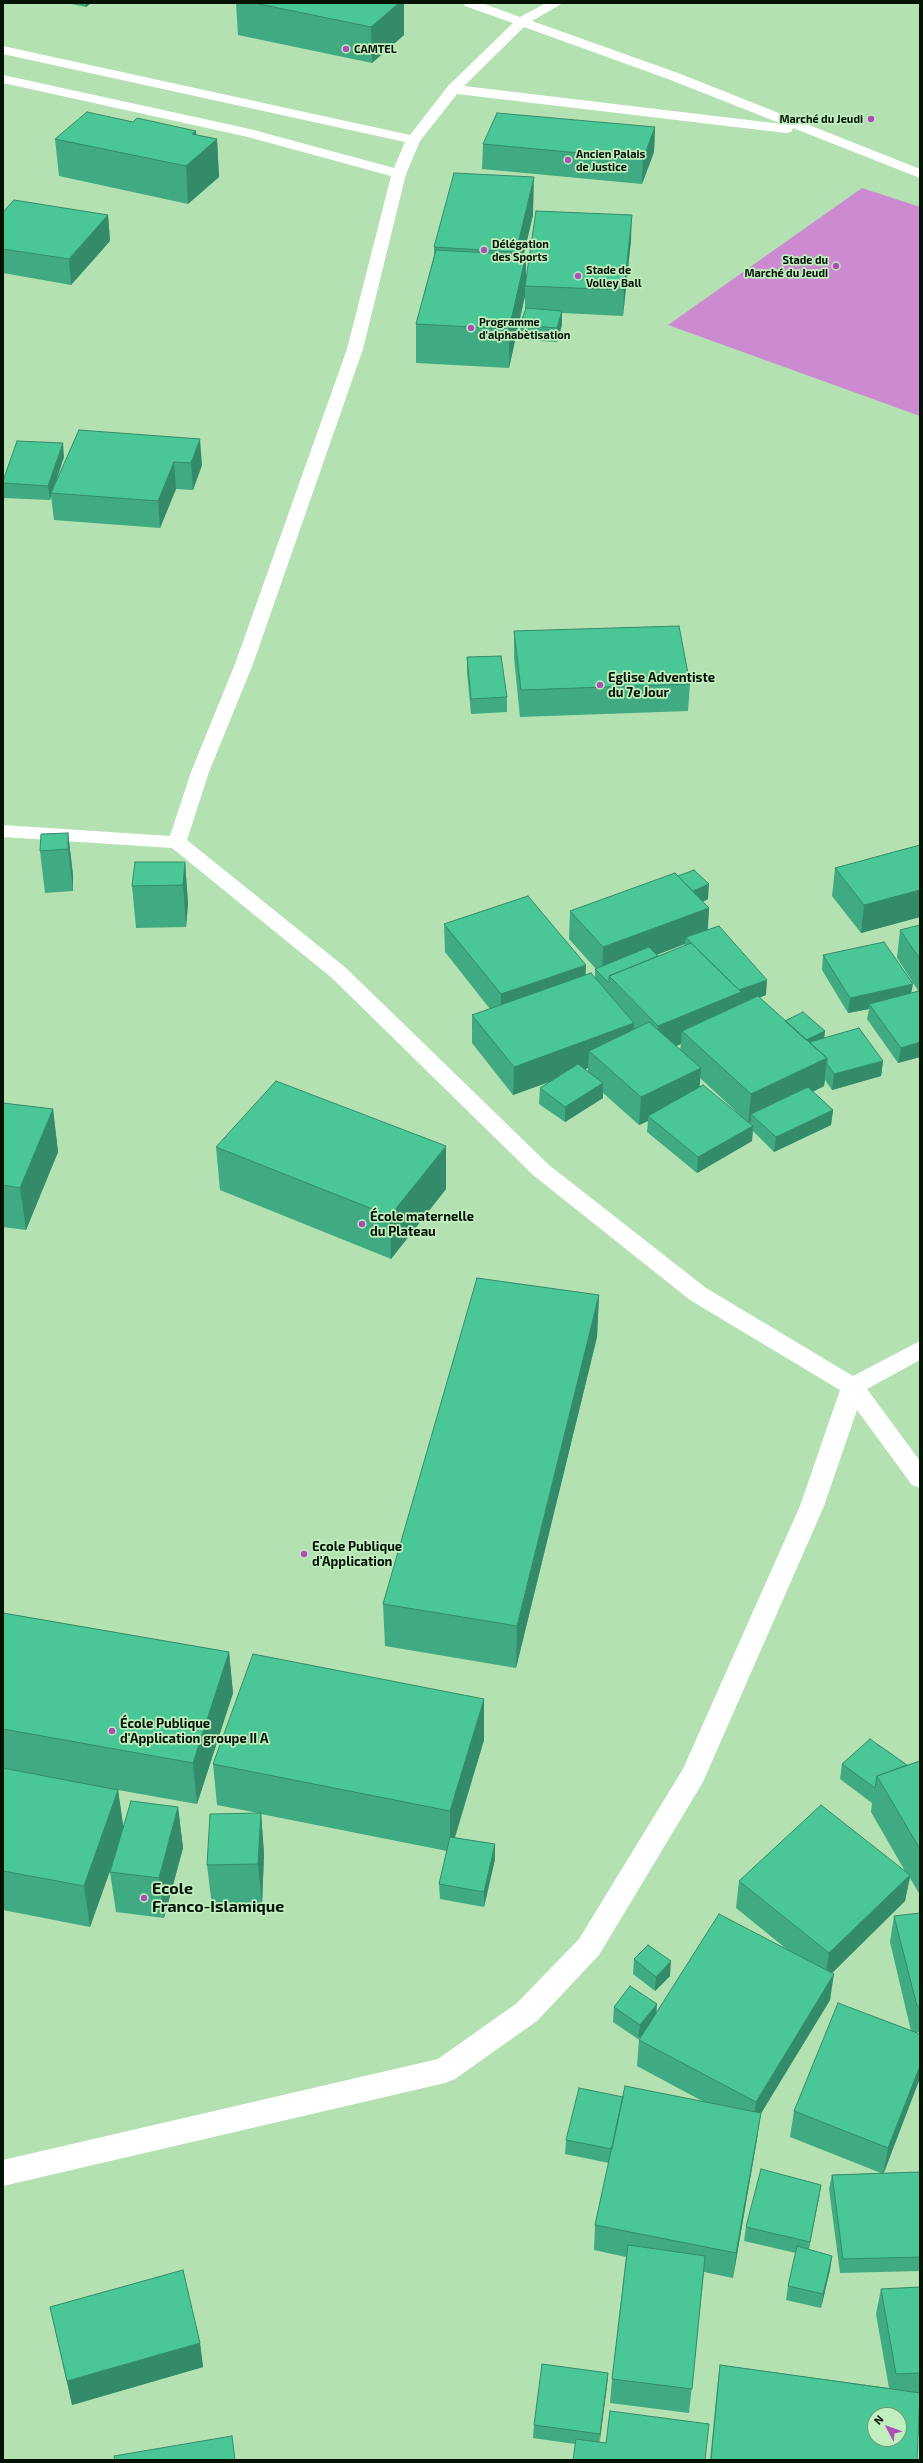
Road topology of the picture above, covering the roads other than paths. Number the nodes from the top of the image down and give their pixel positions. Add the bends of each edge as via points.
1 (470, 3) edge
2 (556, 3) edge
3 (522, 21) junction
4 (3, 50) edge
5 (3, 79) edge
6 (453, 89) junction
7 (821, 135) junction
8 (413, 140) junction
9 (399, 174) junction
10 (920, 174) edge
11 (3, 831) edge
12 (177, 842) junction
13 (920, 1349) edge
14 (853, 1387) junction
15 (920, 1478) edge
16 (3, 2173) edge

1 - 3 street
2 - 3 street
3 - 6 street
3 - 7 street via 674,76
4 - 8 street
5 - 9 street via 250,133
6 - 7 street
6 - 8 street
7 - 10 street
8 - 9 street
9 - 12 street via 356,349 244,664 200,772
11 - 12 street
12 - 14 street via 339,973 541,1170 698,1294
13 - 14 street
14 - 15 street
14 - 16 street via 812,1506 694,1774 590,1948 527,2012 444,2070

